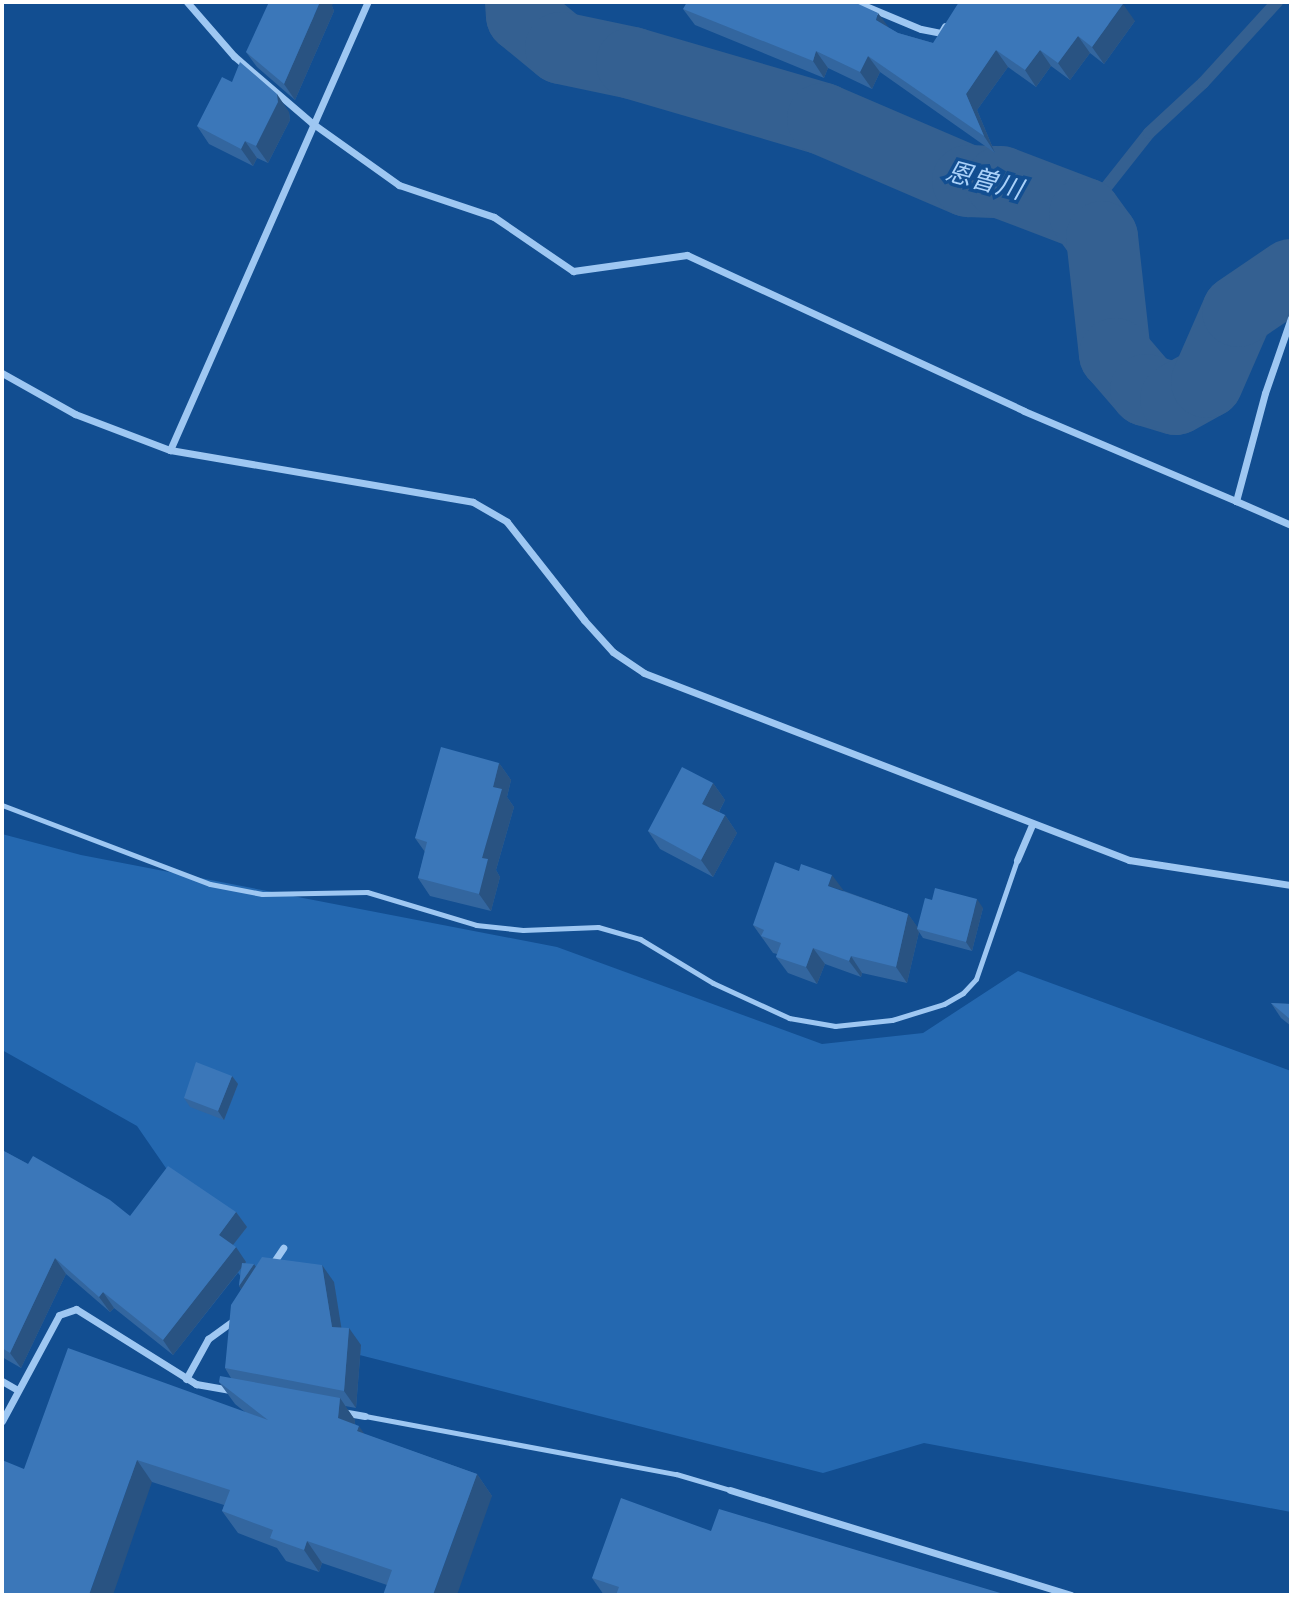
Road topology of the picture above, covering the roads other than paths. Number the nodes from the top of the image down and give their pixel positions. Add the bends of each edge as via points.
1 (187, 2) edge
2 (368, 2) edge
3 (856, 2) edge
4 (954, 12) edge
5 (922, 29) junction
6 (917, 37) edge
7 (312, 123) junction
8 (1291, 318) edge
9 (2, 373) edge
10 (170, 450) junction
11 (1236, 501) junction
12 (1291, 525) edge
13 (2, 804) edge
14 (1032, 825) junction
15 (1017, 860) joint
16 (1291, 885) edge
17 (283, 1248) dead end
18 (268, 1271) edge
19 (246, 1305) edge
20 (186, 1379) junction
21 (2, 1381) edge
22 (16, 1389) junction
23 (248, 1394) edge
24 (326, 1409) edge
25 (365, 1416) joint
26 (2, 1421) edge
27 (730, 1490) joint
28 (1071, 1595) edge

1 - 7 street via 234,56
2 - 7 street
3 - 5 street
4 - 5 street via 941,33
5 - 6 street
7 - 10 street
7 - 11 street via 399,185 494,217 573,271 687,255 1024,411
8 - 11 street
9 - 10 street via 75,414
10 - 14 street via 473,502 507,522 584,621 613,652 644,673
11 - 12 street
13 - 15 lane via 210,884 262,894 367,892 476,925 523,930 598,928 640,939 713,983 789,1018 835,1026 892,1020 964,993 976,979
14 - 15 street
14 - 16 street via 1129,860
17 - 18 street
19 - 20 street via 239,1317 208,1339
20 - 22 street via 76,1309 59,1315
20 - 23 street
21 - 22 street
22 - 26 street
24 - 25 street
25 - 27 lane via 676,1474
27 - 28 street

